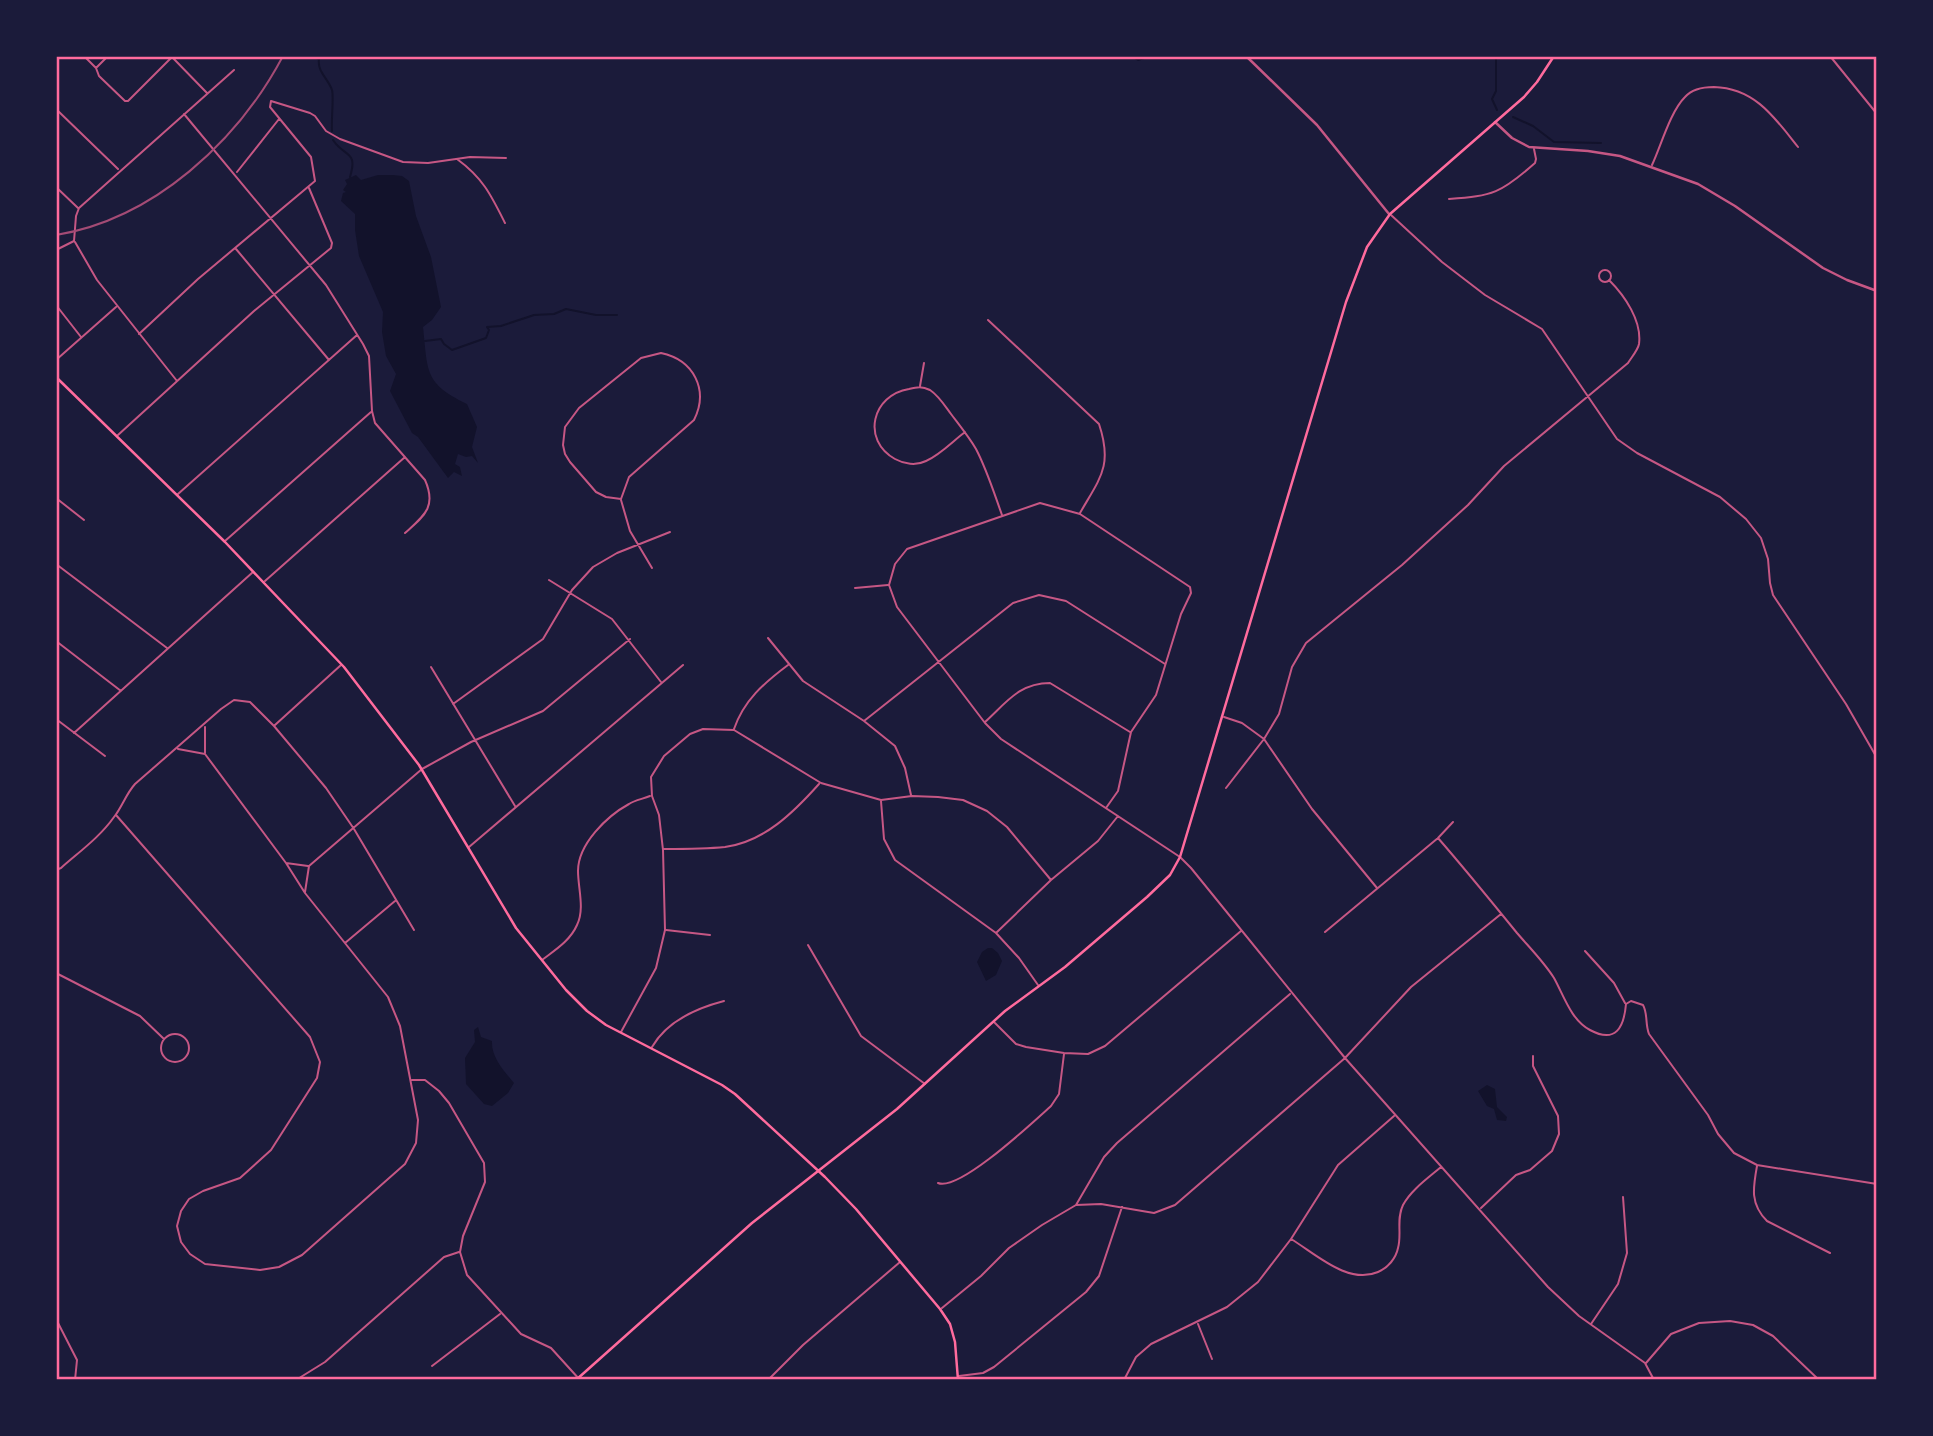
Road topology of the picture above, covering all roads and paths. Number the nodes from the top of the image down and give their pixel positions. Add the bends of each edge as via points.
1 (84, 56) edge
2 (108, 56) edge
3 (1246, 56) edge
4 (1554, 56) edge
5 (1830, 56) edge
6 (172, 57) edge
7 (96, 68) junction
8 (234, 70) dead end
9 (208, 93) junction
10 (56, 108) edge
11 (184, 114) junction
12 (1877, 114) edge
13 (280, 118) junction
14 (1495, 122) junction
15 (1798, 147) dead end
16 (1533, 148) junction
17 (506, 158) dead end
18 (456, 159) junction
19 (1652, 166) junction
20 (119, 171) junction
21 (236, 174) junction
22 (56, 187) edge
23 (309, 187) junction
24 (1449, 199) dead end
25 (79, 209) junction
26 (1390, 214) junction
27 (272, 218) junction
28 (505, 223) dead end
29 (74, 241) junction
30 (235, 248) junction
31 (56, 250) edge
32 (310, 265) junction
33 (1609, 280) dead end
34 (1877, 291) edge
35 (273, 295) junction
36 (56, 306) edge
37 (117, 306) junction
38 (988, 320) dead end
39 (139, 334) junction
40 (357, 335) junction
41 (81, 337) junction
42 (56, 360) edge
43 (329, 361) junction
44 (924, 363) dead end
45 (56, 377) edge
46 (177, 381) junction
47 (920, 387) junction
48 (1589, 396) junction
49 (372, 411) junction
50 (965, 432) junction
51 (117, 436) junction
52 (405, 457) junction
53 (177, 495) junction
54 (56, 498) edge
55 (621, 499) junction
56 (1080, 514) junction
57 (1003, 516) junction
58 (84, 520) dead end
59 (670, 532) dead end
60 (405, 533) dead end
61 (225, 541) junction
62 (637, 544) junction
63 (56, 564) edge
64 (652, 568) dead end
65 (254, 572) junction
66 (549, 580) dead end
67 (264, 582) junction
68 (889, 585) junction
69 (855, 588) dead end
70 (570, 593) junction
71 (768, 638) dead end
72 (630, 639) junction
73 (56, 641) edge
74 (168, 649) junction
75 (937, 661) junction
76 (342, 664) junction
77 (788, 664) junction
78 (1166, 664) junction
79 (683, 665) dead end
80 (431, 667) dead end
81 (662, 683) junction
82 (121, 691) junction
83 (453, 704) junction
84 (1223, 717) junction
85 (56, 719) edge
86 (864, 721) junction
87 (985, 723) junction
88 (205, 725) junction
89 (274, 726) junction
90 (734, 730) junction
91 (1131, 732) junction
92 (74, 733) junction
93 (1265, 738) junction
94 (475, 740) junction
95 (177, 749) junction
96 (205, 754) junction
97 (105, 757) dead end
98 (1877, 758) edge
99 (422, 769) junction
100 (821, 783) junction
101 (1226, 788) dead end
102 (652, 796) junction
103 (912, 796) junction
104 (881, 800) junction
105 (516, 807) junction
106 (1107, 808) junction
107 (116, 815) junction
108 (1118, 816) junction
109 (1453, 822) dead end
110 (354, 829) junction
111 (1438, 838) junction
112 (469, 847) junction
113 (663, 850) junction
114 (1180, 857) junction
115 (286, 863) junction
116 (309, 866) junction
117 (56, 870) edge
118 (1051, 880) junction
119 (1377, 888) junction
120 (305, 893) junction
121 (396, 901) junction
122 (1501, 914) junction
123 (414, 930) dead end
124 (665, 930) junction
125 (1241, 931) junction
126 (1325, 932) dead end
127 (996, 933) junction
128 (710, 935) dead end
129 (345, 943) junction
130 (808, 946) dead end
131 (1585, 951) dead end
132 (542, 960) junction
133 (56, 973) edge
134 (1039, 987) junction
135 (1291, 993) junction
136 (724, 1001) dead end
137 (1626, 1004) junction
138 (993, 1021) junction
139 (620, 1033) junction
140 (164, 1039) junction
141 (652, 1048) junction
142 (1064, 1054) junction
143 (1533, 1056) dead end
144 (1345, 1058) junction
145 (411, 1080) junction
146 (926, 1085) junction
147 (1394, 1115) junction
148 (1757, 1165) junction
149 (1442, 1166) junction
150 (819, 1171) junction
151 (938, 1183) dead end
152 (1877, 1184) edge
153 (1623, 1197) dead end
154 (1076, 1205) junction
155 (1122, 1207) junction
156 (1480, 1208) junction
157 (1291, 1239) junction
158 (460, 1252) junction
159 (1830, 1253) dead end
160 (901, 1261) junction
161 (940, 1309) junction
162 (501, 1313) junction
163 (56, 1319) edge
164 (1197, 1323) junction
165 (1591, 1324) junction
166 (1212, 1359) dead end
167 (1646, 1363) junction
168 (432, 1366) dead end
169 (958, 1378) edge
170 (578, 1379) edge
171 (75, 1380) edge
172 (296, 1380) edge
173 (768, 1380) edge
174 (1124, 1380) edge
175 (1654, 1380) edge
176 (1819, 1380) edge

1 - 7 street
2 - 7 street
3 - 26 street via 1317,125
4 - 14 main road via 1524,97
5 - 12 street
6 - 7 street via 128,101
6 - 9 street
8 - 9 street
9 - 11 street
10 - 20 street
11 - 20 street
11 - 21 street
13 - 18 street via 269,102 300,108 340,139 403,162
13 - 21 street
13 - 23 street via 311,157 316,181
14 - 16 street via 1515,141
14 - 26 main road
15 - 19 street via 1769,110 1748,95 1726,87 1702,86 1680,104
16 - 19 street via 1595,152
16 - 24 street via 1535,163 1507,186 1493,194
17 - 18 street
18 - 28 street via 485,185
19 - 34 street via 1709,190 1823,268
20 - 25 street
21 - 27 street
22 - 25 street
23 - 27 street
23 - 32 street via 332,243
25 - 29 street
26 - 48 street via 1485,295 1542,329
26 - 84 main road via 1353,278
27 - 30 street
27 - 32 street
29 - 31 street
29 - 37 street
30 - 35 street
30 - 39 street
32 - 35 street
32 - 40 street
33 - 48 street via 1635,317 1639,345 1628,363
35 - 43 street
35 - 46 street
36 - 41 street
37 - 39 street
37 - 41 street
38 - 56 street via 1099,424 1106,461
39 - 46 street
40 - 43 street
40 - 49 street via 369,356
41 - 42 street
43 - 53 street
44 - 47 street
45 - 51 main road
46 - 51 street
47 - 50 street via 939,398
47 - 50 street via 899,390 876,411 875,433 886,452 907,464 925,462
48 - 93 street via 1504,466 1402,565 1306,643
48 - 98 street via 1617,439 1720,497 1756,531 1768,559 1773,595
49 - 52 street via 375,423
49 - 61 street
50 - 57 street
51 - 53 main road
52 - 60 street via 426,481 431,499 428,510
52 - 67 street
53 - 61 main road
54 - 58 street
55 - 55 street via 629,477 694,421 700,409 697,380 679,359 669,355 640,358 579,408 565,427 563,445 570,462 596,492
55 - 62 street
56 - 57 street via 1040,503
56 - 78 street via 1191,590
57 - 68 street via 907,549 895,564
59 - 62 street
61 - 65 main road
62 - 64 street
62 - 70 street via 600,561
63 - 74 street
65 - 67 main road
65 - 74 street
66 - 70 street
67 - 76 main road
68 - 69 street
68 - 75 street via 897,607
70 - 72 street via 612,619
70 - 83 street via 543,639
71 - 77 street
72 - 81 street
72 - 94 street via 551,706
73 - 82 street
74 - 82 street
75 - 78 street via 1013,603 1039,595 1066,601
75 - 86 street
75 - 87 street
76 - 89 street
76 - 99 main road
77 - 86 street via 803,681
77 - 90 street via 762,684 740,710
78 - 91 street via 1157,695
79 - 81 street
80 - 83 street
81 - 105 street
82 - 92 street
83 - 94 street
84 - 93 street
84 - 114 main road
85 - 92 street
86 - 103 street via 895,746
87 - 91 street via 1023,687 1049,683
87 - 106 street via 1001,739
88 - 89 street via 234,700 241,700 250,702
88 - 95 street
88 - 96 street
89 - 110 street
90 - 100 street
90 - 102 street via 703,729 681,739 651,777
91 - 106 street via 1118,791
92 - 97 street
93 - 101 street
93 - 119 street via 1312,808
94 - 99 street
94 - 105 street
95 - 96 street
95 - 107 street via 127,793
96 - 115 street
99 - 110 street
99 - 112 main road
100 - 104 street
100 - 113 street via 797,810 760,836 727,847
102 - 113 street
102 - 132 street via 629,804 595,831 582,850 578,924 567,940
103 - 104 street
103 - 118 street via 963,800 987,811 1007,827
104 - 127 street via 884,839 895,860
105 - 112 street
106 - 108 street
107 - 117 street
107 - 145 street via 310,1037 320,1062 317,1079 271,1150 240,1178 189,1199 177,1226 190,1254 205,1264 260,1270 279,1267 302,1255 405,1164 416,1143 418,1120
108 - 114 street
108 - 118 street via 1098,841
109 - 111 street
110 - 116 street
110 - 121 street
111 - 119 street
111 - 122 street
112 - 132 main road via 516,928
113 - 124 street
114 - 125 street
114 - 134 main road via 1170,875 1147,897
115 - 116 street
115 - 120 street
116 - 120 street
118 - 127 street
119 - 126 street
120 - 129 street
121 - 123 street
121 - 129 street
122 - 137 street via 1552,975 1584,1026 1613,1035 1624,1021
122 - 144 street via 1412,987
124 - 128 street
124 - 139 street via 656,968
125 - 135 street
125 - 142 street via 1105,1046 1088,1054
127 - 134 street
129 - 145 street via 388,997 397,1016
130 - 146 street via 861,1036
131 - 137 street
132 - 139 main road via 579,1003
133 - 140 street via 140,1016
134 - 138 main road
135 - 144 street
135 - 154 street via 1117,1143
136 - 141 street via 693,1010
137 - 148 street via 1643,1005 1649,1034 1718,1134 1734,1153
138 - 142 street via 1016,1044
138 - 146 main road
139 - 141 main road
140 - 140 street via 165,1058 176,1062 186,1058 189,1048 184,1037 173,1034
141 - 150 main road via 735,1094
142 - 151 street via 1059,1094 1051,1106 981,1166 948,1185
143 - 156 street via 1533,1066 1558,1116 1559,1134 1552,1151 1530,1170 1516,1175
144 - 147 street
144 - 155 street via 1175,1205 1154,1213
145 - 158 street via 425,1080 439,1091 484,1163 485,1182
146 - 150 main road
147 - 149 street
147 - 157 street via 1338,1165
148 - 152 street
148 - 159 street via 1752,1192 1761,1215
149 - 156 street
149 - 157 street via 1404,1203 1398,1250 1383,1270 1368,1276 1351,1275
150 - 160 main road
150 - 170 main road via 752,1223
153 - 165 street via 1627,1253 1619,1284
154 - 155 street
154 - 161 street via 1009,1248
155 - 169 street via 1099,1276 1086,1292 994,1367
156 - 165 street via 1564,1305
157 - 164 street via 1251,1289
158 - 162 street via 467,1275
158 - 172 street via 443,1257 324,1362
160 - 161 main road
160 - 173 street
161 - 169 main road via 955,1342
162 - 168 street
162 - 170 street via 521,1335 551,1348
163 - 171 street via 77,1360
164 - 166 street
164 - 174 street via 1151,1344 1136,1357
165 - 167 street
167 - 175 street
167 - 176 street via 1671,1334 1699,1323 1730,1321 1753,1325 1773,1336

